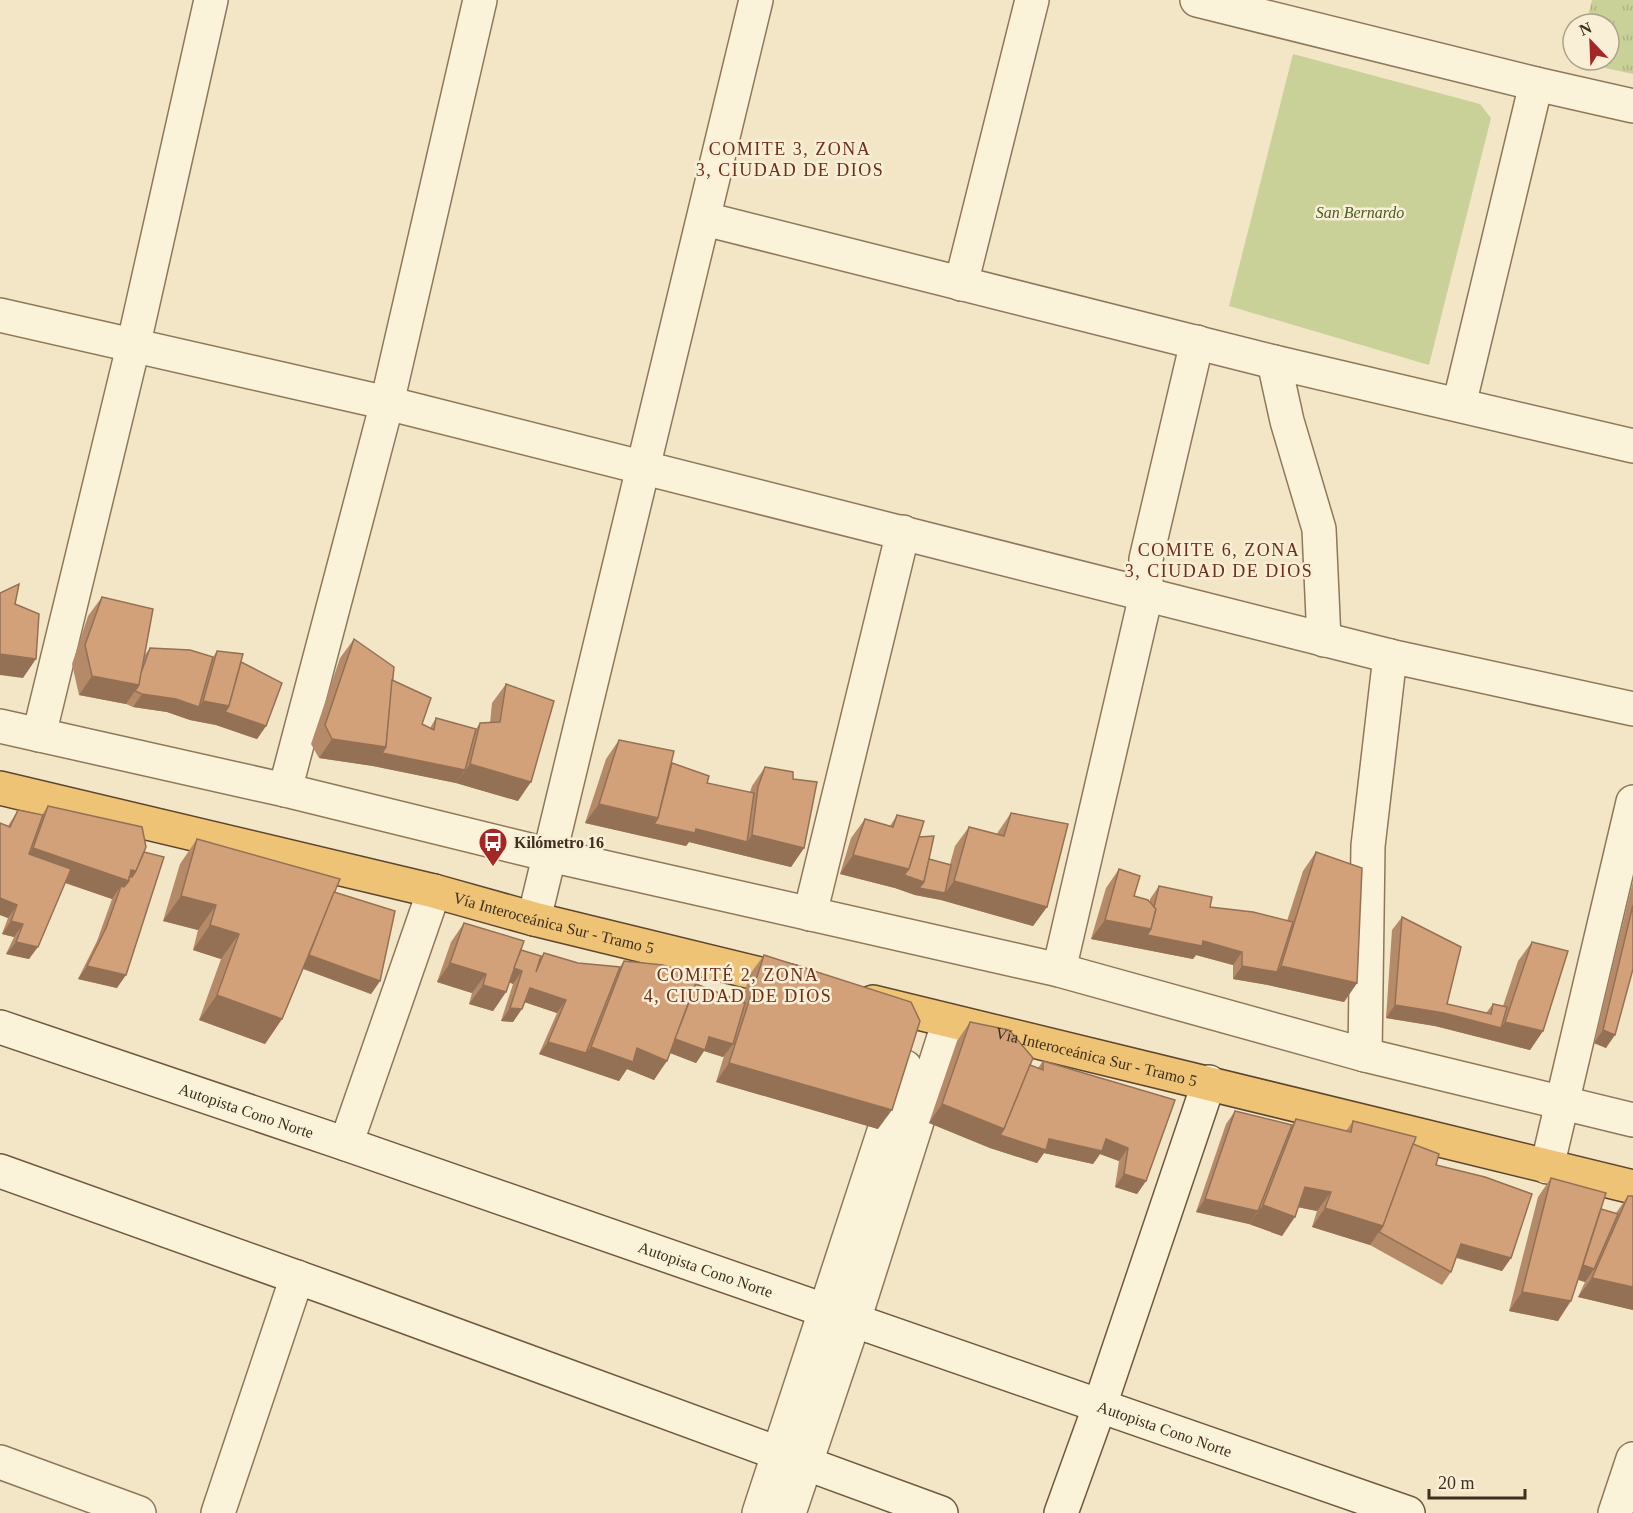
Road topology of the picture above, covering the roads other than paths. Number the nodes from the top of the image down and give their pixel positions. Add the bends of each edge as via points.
1 (211, 0) edge
2 (480, 0) edge
3 (756, 0) edge
4 (1032, 0) edge
5 (1197, 0) edge
6 (1536, 84) junction
7 (1633, 106) edge
8 (705, 219) junction
9 (961, 284) junction
10 (0, 315) edge
11 (1197, 342) junction
12 (133, 346) junction
13 (1274, 362) junction
14 (387, 403) junction
15 (1459, 405) junction
16 (1633, 446) edge
17 (642, 468) junction
18 (903, 532) junction
19 (1146, 595) junction
20 (1324, 640) junction
21 (1390, 656) junction
22 (1633, 709) edge
23 (0, 726) edge
24 (39, 735) junction
25 (0, 788) edge
26 (285, 790) junction
27 (1633, 802) edge
28 (550, 855) junction
29 (434, 891) junction
30 (810, 914) junction
31 (534, 919) junction
32 (1059, 970) junction
33 (936, 1017) junction
34 (0, 1027) edge
35 (1365, 1054) junction
36 (1209, 1082) junction
37 (1561, 1103) junction
38 (1633, 1120) edge
39 (346, 1144) junction
40 (1547, 1167) junction
41 (0, 1171) edge
42 (1633, 1186) edge
43 (297, 1277) junction
44 (840, 1315) junction
45 (1100, 1405) junction
46 (793, 1458) junction
47 (1633, 1458) edge
48 (0, 1462) edge
49 (140, 1513) edge
50 (218, 1513) edge
51 (759, 1513) edge
52 (789, 1513) edge
53 (941, 1513) edge
54 (1061, 1513) edge
55 (1408, 1513) edge
56 (1615, 1513) edge

1 - 12 street
2 - 14 street
3 - 8 street
4 - 9 street
5 - 6 street
6 - 7 street
6 - 15 street
8 - 9 street
8 - 17 street
9 - 11 street
10 - 12 street
11 - 13 street
11 - 19 street via 1146,559
12 - 14 street
12 - 24 street
13 - 15 street
13 - 20 street via 1319,529
14 - 17 street
14 - 26 street
15 - 16 street
17 - 18 street
17 - 28 street
18 - 19 street
18 - 30 street
19 - 20 street
19 - 32 street
20 - 21 street
21 - 22 street
21 - 35 street via 1368,846
23 - 24 street
24 - 26 street
25 - 29 highway, Vía Interoceánica Sur - Tramo 5
26 - 28 street
27 - 37 street
28 - 30 street
28 - 31 street
29 - 31 highway, Vía Interoceánica Sur - Tramo 5
29 - 39 street
30 - 32 street
31 - 33 highway, Vía Interoceánica Sur - Tramo 5
32 - 35 street
33 - 36 highway, Vía Interoceánica Sur - Tramo 5
33 - 44 street
34 - 39 street, Autopista Cono Norte
35 - 37 street
36 - 40 highway, Vía Interoceánica Sur - Tramo 5
36 - 45 street
37 - 38 street
37 - 40 street
39 - 44 street, Autopista Cono Norte
40 - 42 highway, Vía Interoceánica Sur - Tramo 5
41 - 43 street
43 - 46 street
43 - 50 street
44 - 45 street, Autopista Cono Norte
44 - 46 street
45 - 54 street
45 - 55 street, Autopista Cono Norte
46 - 51 street
46 - 52 street
46 - 53 street
47 - 56 street
48 - 49 street

